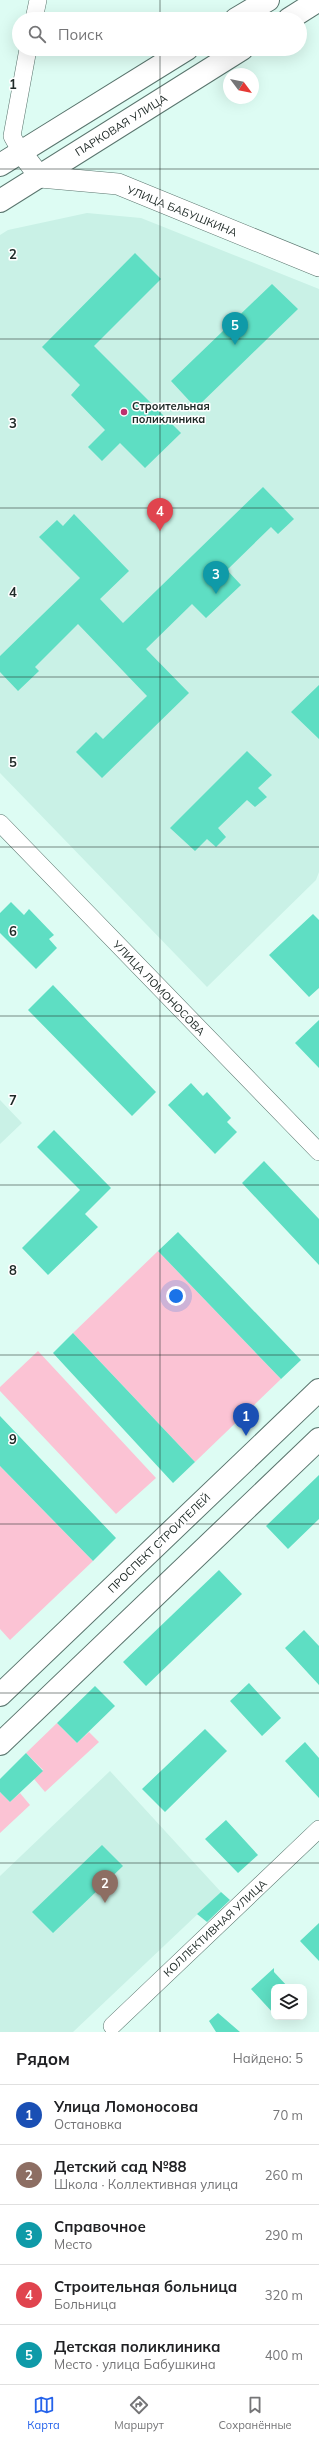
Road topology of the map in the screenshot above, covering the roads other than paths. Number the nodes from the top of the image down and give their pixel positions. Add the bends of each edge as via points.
1 (38, 0) edge
2 (268, 0) edge
3 (319, 0) edge
4 (35, 12) edge
5 (248, 12) edge
6 (300, 12) edge
7 (27, 56) edge
8 (176, 56) edge
9 (231, 56) edge
10 (21, 152) junction
11 (0, 165) edge
12 (40, 177) junction
13 (0, 201) edge
14 (319, 266) edge
15 (0, 824) edge
16 (319, 1152) edge
17 (319, 1390) edge
18 (319, 1439) edge
19 (0, 1695) edge
20 (0, 1744) edge
21 (319, 1829) edge
22 (112, 2026) dead end

1 - 4 street
2 - 5 main road
3 - 6 main road
7 - 10 street via 12,136
8 - 10 main road
9 - 12 main road, ПАРКОВАЯ УЛИЦА
10 - 11 main road
10 - 12 street
12 - 13 main road, ПАРКОВАЯ УЛИЦА
12 - 14 street, УЛИЦА БАБУШКИНА via 118,184
15 - 16 street, УЛИЦА ЛОМОНОСОВА
17 - 19 main road, ПРОСПЕКТ СТРОИТЕЛЕЙ
18 - 20 main road
21 - 22 street, КОЛЛЕКТИВНАЯ УЛИЦА

